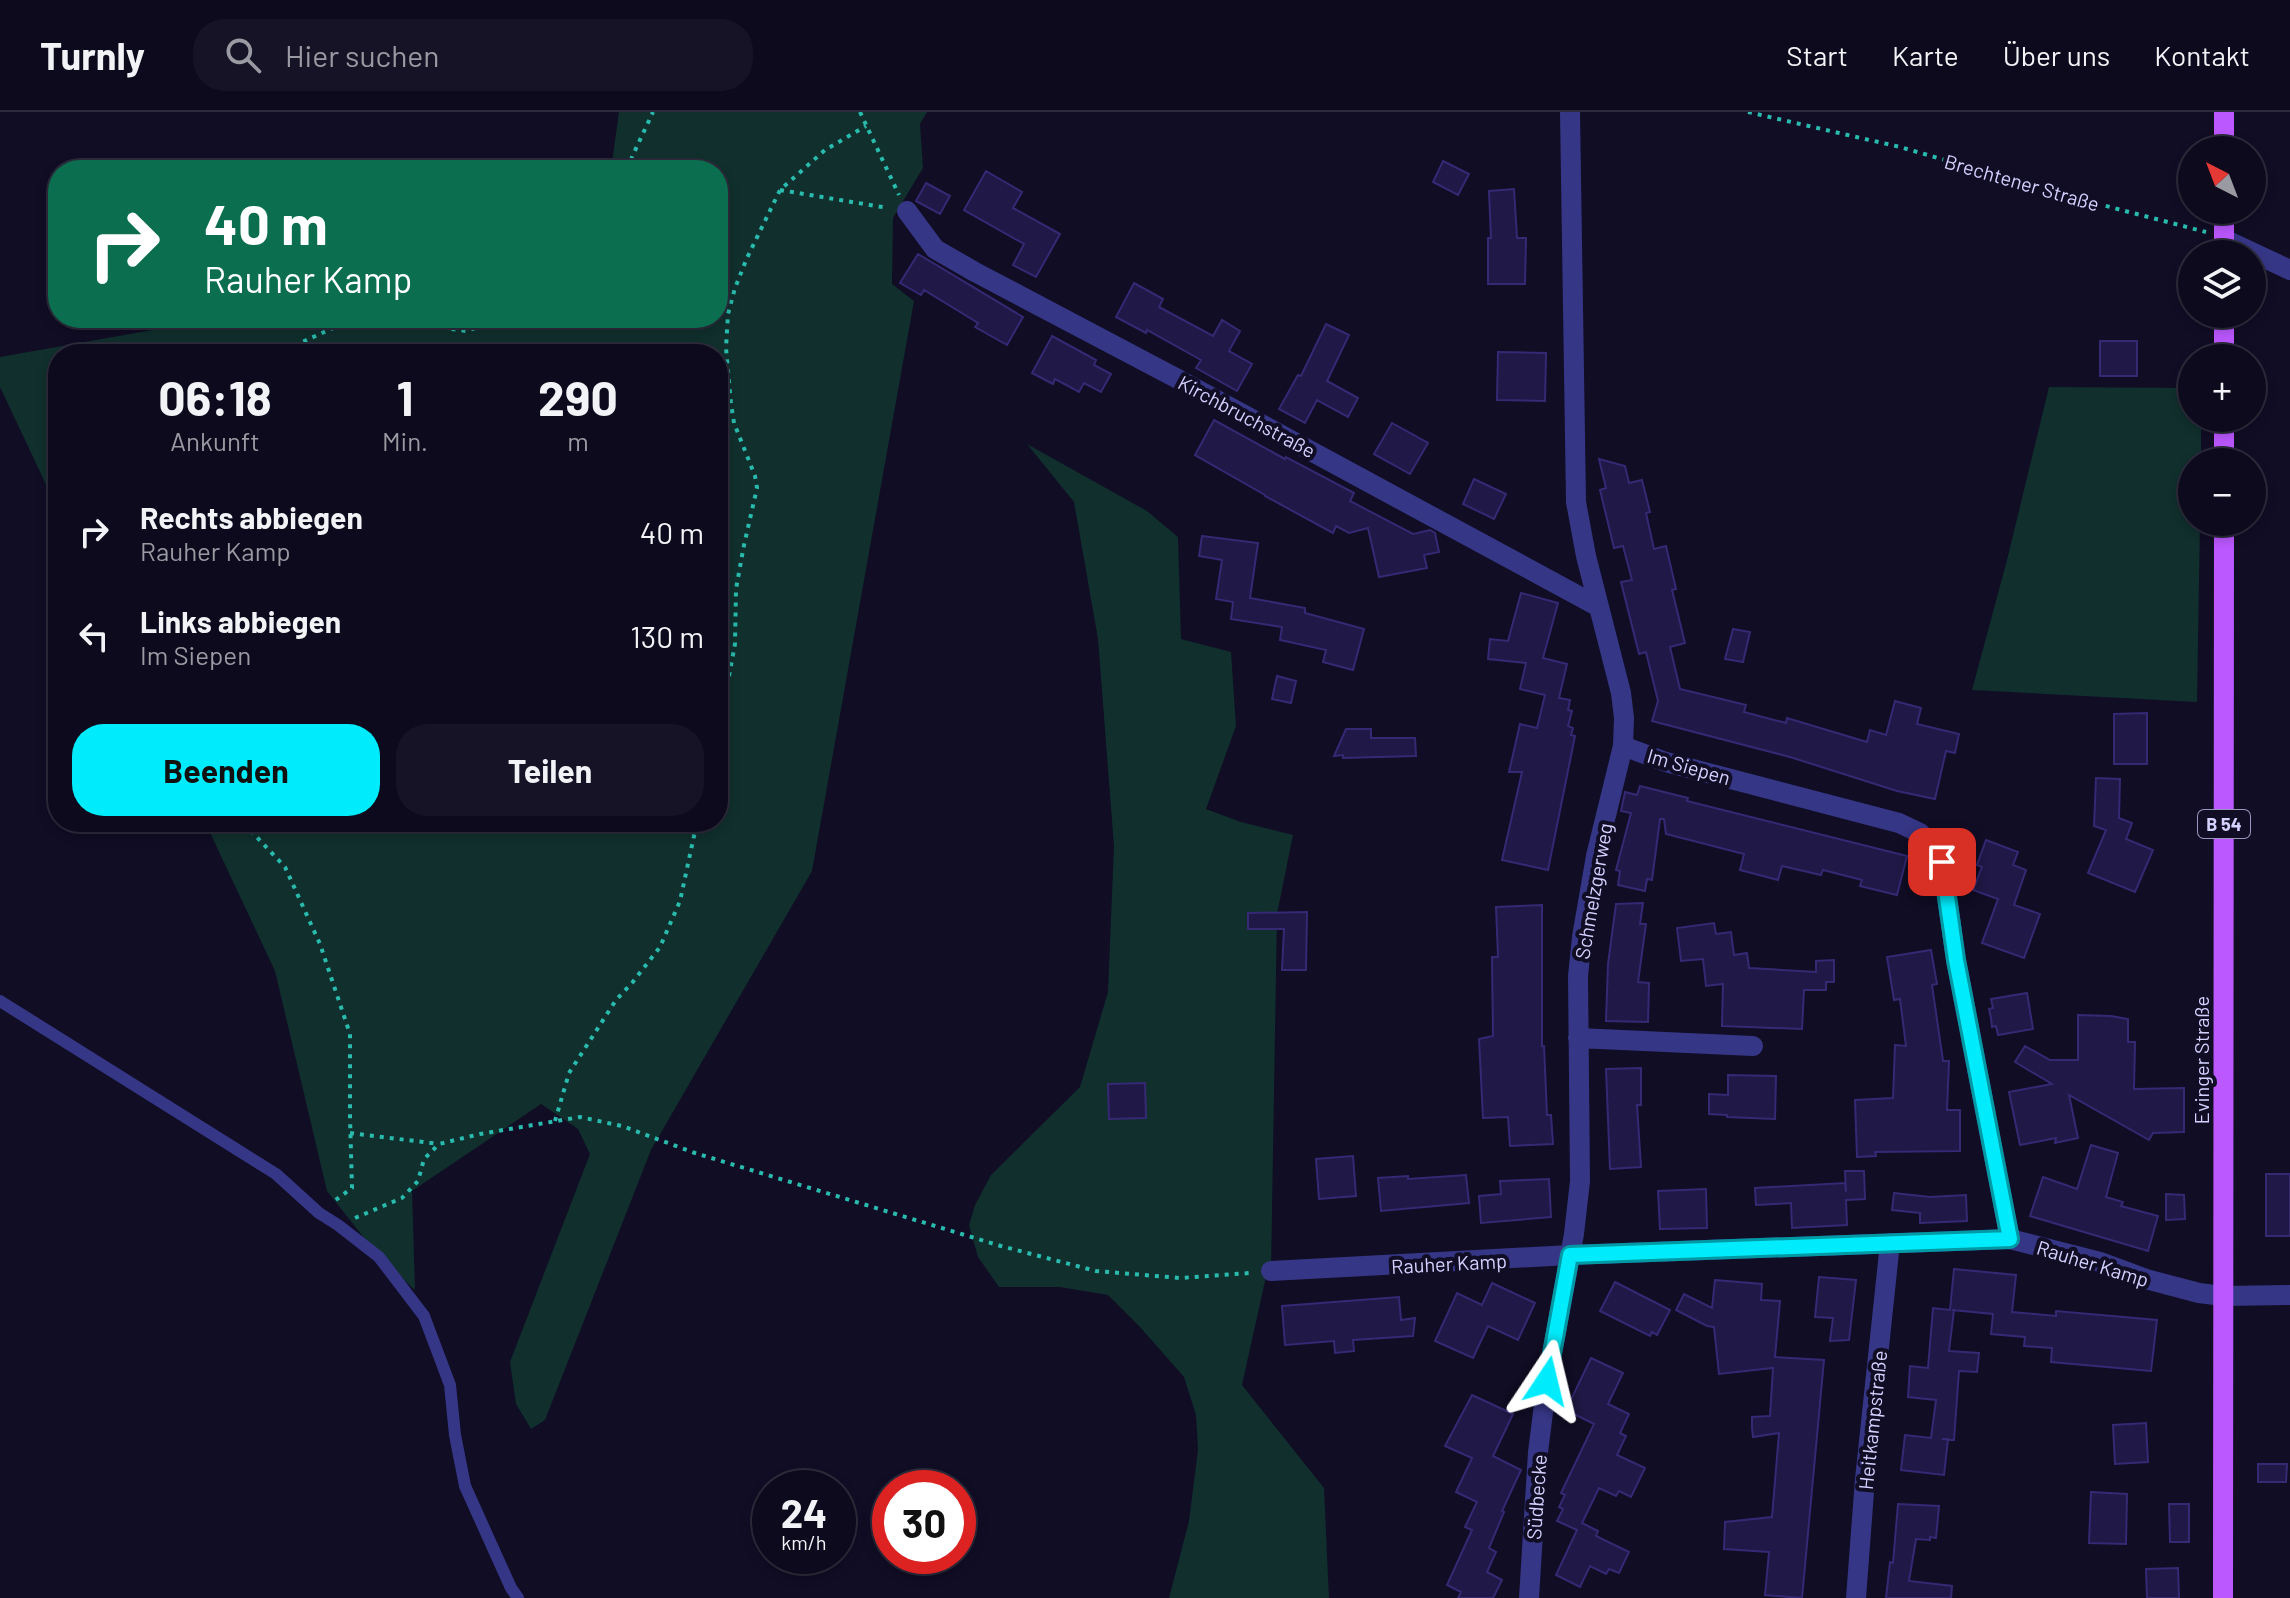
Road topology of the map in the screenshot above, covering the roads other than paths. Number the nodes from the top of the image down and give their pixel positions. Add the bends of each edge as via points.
1 (1570, 112) edge
2 (2224, 112) edge
3 (2224, 136) edge
4 (907, 211) road end
5 (2266, 261) edge
6 (2290, 270) edge
7 (2224, 536) edge
8 (1599, 607) junction
9 (1623, 746) junction
10 (0, 1001) edge
11 (1578, 1038) junction
12 (1753, 1046) dead end
13 (2010, 1239) junction
14 (1890, 1243) junction
15 (1570, 1255) junction
16 (1271, 1271) road end
17 (2290, 1295) edge
18 (2223, 1296) junction
19 (518, 1598) edge
20 (1529, 1598) edge
21 (1856, 1598) edge
22 (2223, 1598) edge

1 - 8 street, Im Siepen via 1576,502
2 - 3 main road
4 - 8 street, Kirchbruchstraße via 935,249 975,272
5 - 6 street
7 - 18 main road, Evinger Straße / B 54
8 - 9 street, Im Siepen via 1621,693
9 - 11 street, Schmelzgerweg via 1582,937
9 - 13 street, Im Siepen via 1899,823 1934,846 1942,862
10 - 19 lane via 276,1174 379,1257 424,1316 450,1385 465,1486
11 - 12 street
11 - 15 street, Schmelzgerweg via 1580,1181
13 - 14 street, Rauher Kamp
13 - 18 street, Rauher Kamp
14 - 15 street, Rauher Kamp
14 - 21 street, Heitkampstraße
15 - 16 street, Rauher Kamp
15 - 20 street, Südbecke via 1538,1452
17 - 18 street, Rauher Kamp
18 - 22 main road, Evinger Straße / B 54

